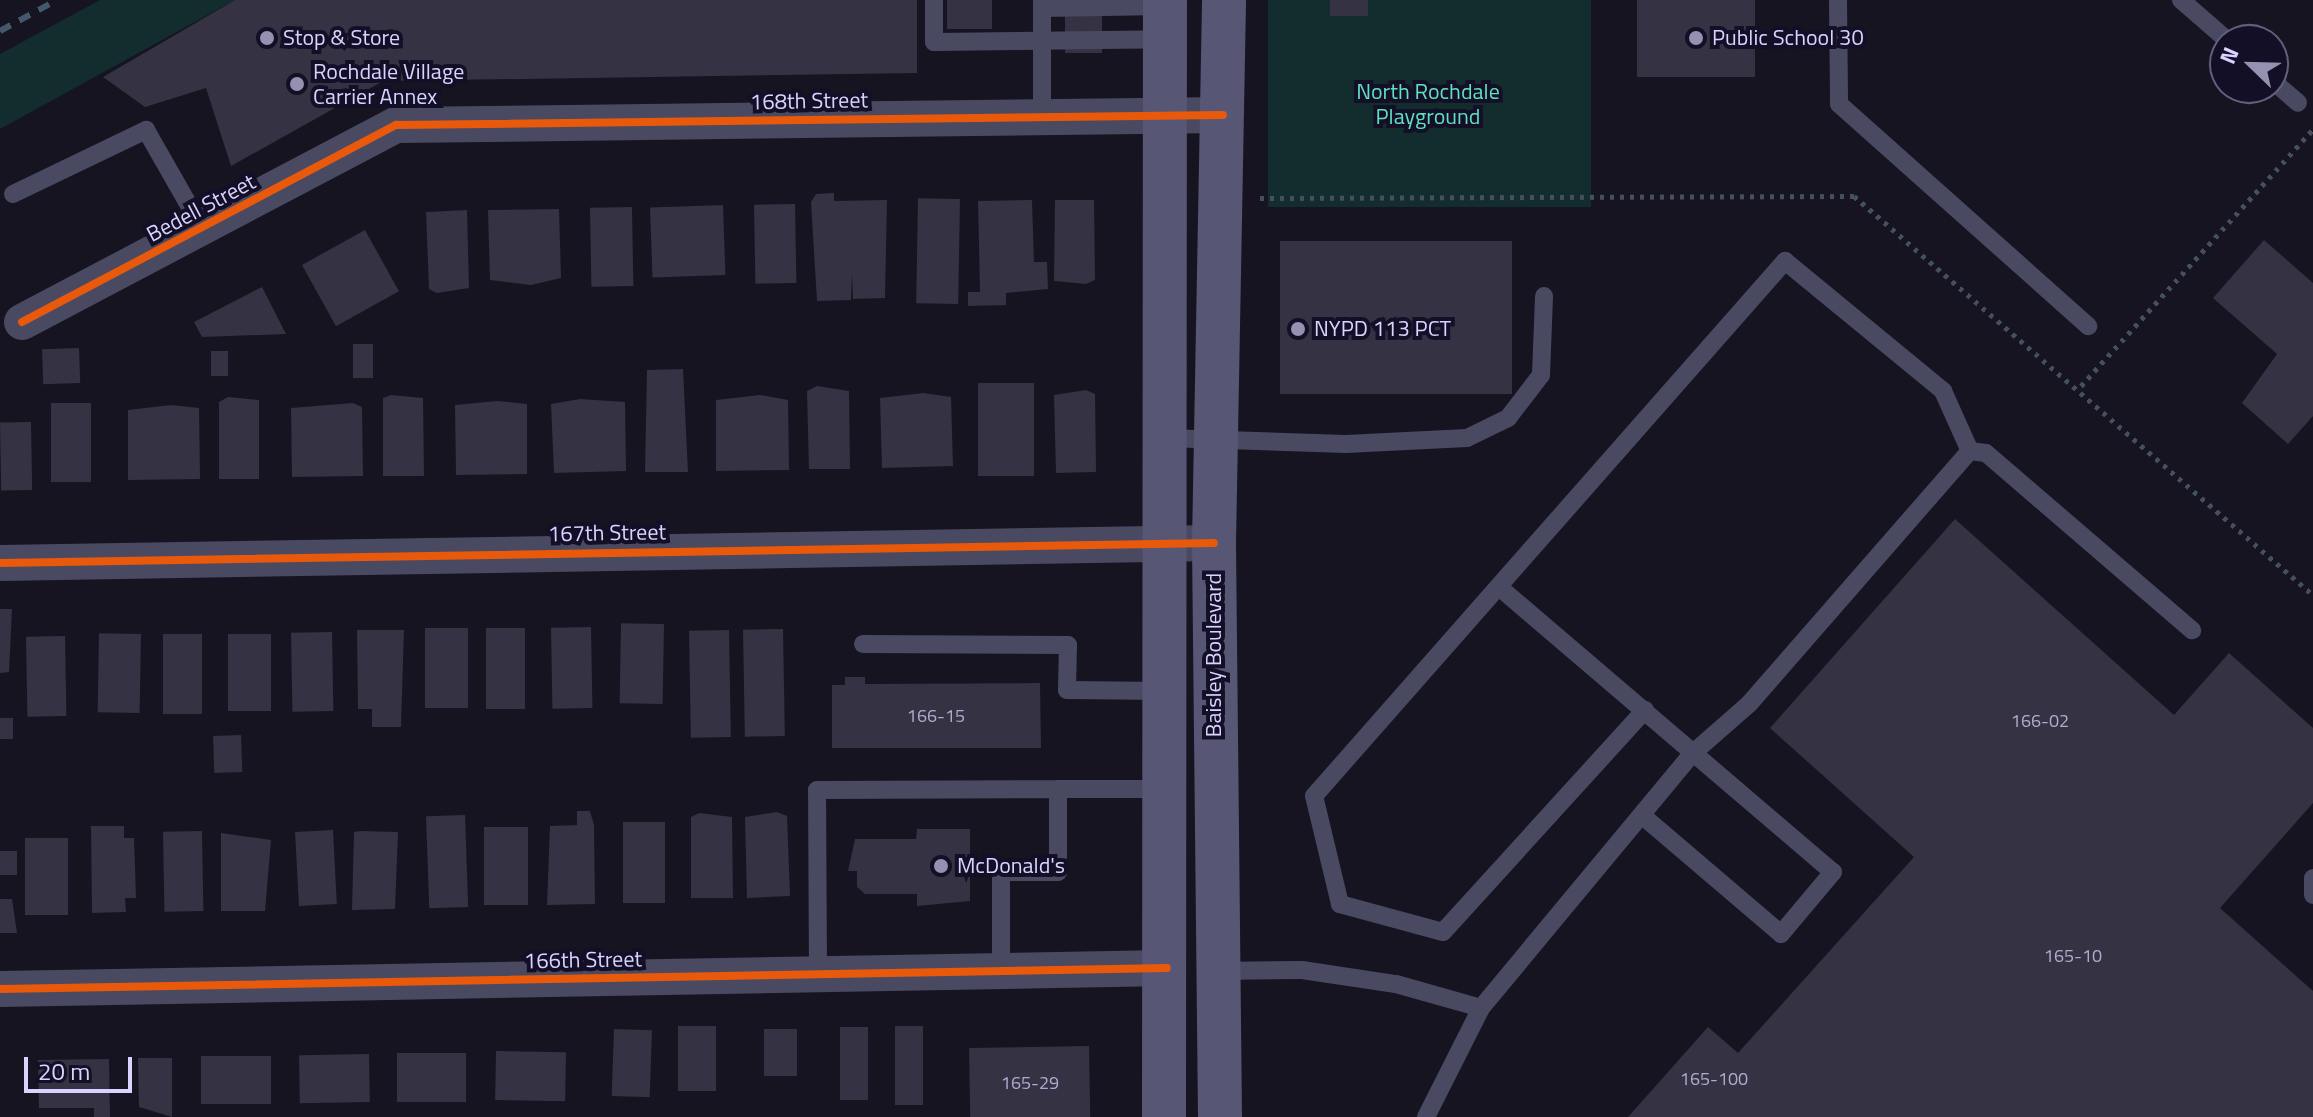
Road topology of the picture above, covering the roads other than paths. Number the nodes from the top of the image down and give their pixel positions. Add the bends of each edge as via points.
1 (934, 0) edge
2 (1224, 0) edge
3 (1838, 0) edge
4 (2181, 0) edge
5 (1042, 4) edge
6 (1165, 15) edge
7 (2209, 24) edge
8 (1043, 42) junction
9 (2289, 95) edge
10 (2298, 103) dead end
11 (1167, 114) junction
12 (1223, 115) junction
13 (1042, 116) junction
14 (396, 125) joint
15 (13, 194) dead end
16 (202, 228) junction
17 (1544, 296) dead end
18 (22, 322) dead end
19 (2088, 326) dead end
20 (1166, 438) junction
21 (1216, 440) junction
22 (1970, 451) junction
23 (1165, 543) junction
24 (1214, 543) junction
25 (0, 563) edge
26 (1499, 587) junction
27 (2192, 630) dead end
28 (863, 644) dead end
29 (1166, 691) junction
30 (1645, 710) junction
31 (1693, 753) junction
32 (1058, 789) junction
33 (1167, 789) junction
34 (1643, 816) junction
35 (2313, 878) edge
36 (2313, 895) edge
37 (1167, 968) junction
38 (1001, 971) junction
39 (1215, 971) junction
40 (818, 974) junction
41 (0, 989) edge
42 (1481, 1008) junction
43 (1164, 1117) edge
44 (1220, 1117) edge
45 (1426, 1117) edge

1 - 8 lane via 934,42
2 - 12 main road, Baisley Boulevard
3 - 19 lane via 1839,104
4 - 7 lane
5 - 6 lane
5 - 8 lane
6 - 8 lane
6 - 11 main road
8 - 13 lane
9 - 10 lane
11 - 12 street, 168th Street
11 - 13 street, 168th Street
11 - 20 main road
12 - 21 main road, Baisley Boulevard
13 - 14 street, 168th Street
14 - 16 street, Bedell Street
15 - 16 lane via 146,130
16 - 18 street, Bedell Street
17 - 21 lane via 1541,375 1508,418 1467,438
20 - 21 lane
20 - 23 main road
21 - 24 main road, Baisley Boulevard
22 - 26 lane via 1943,391 1785,261
22 - 27 lane via 1986,453
22 - 31 lane via 1749,704
23 - 24 street, 167th Street
23 - 25 street, 167th Street
23 - 29 main road
24 - 39 main road, Baisley Boulevard
26 - 30 lane
26 - 30 lane via 1314,796 1340,904 1443,932
28 - 29 lane via 1068,645 1067,690
29 - 33 main road
30 - 31 lane
31 - 34 lane
31 - 34 lane via 1833,872 1781,934
32 - 33 lane
32 - 38 lane via 1058,872 1001,872
32 - 40 lane via 817,790
33 - 37 main road
34 - 42 lane
35 - 36 lane
37 - 38 street, 166th Street
37 - 39 main road
37 - 43 main road
38 - 40 street, 166th Street
39 - 42 lane via 1302,970 1396,984
39 - 44 main road, Baisley Boulevard
40 - 41 street, 166th Street
42 - 45 lane

